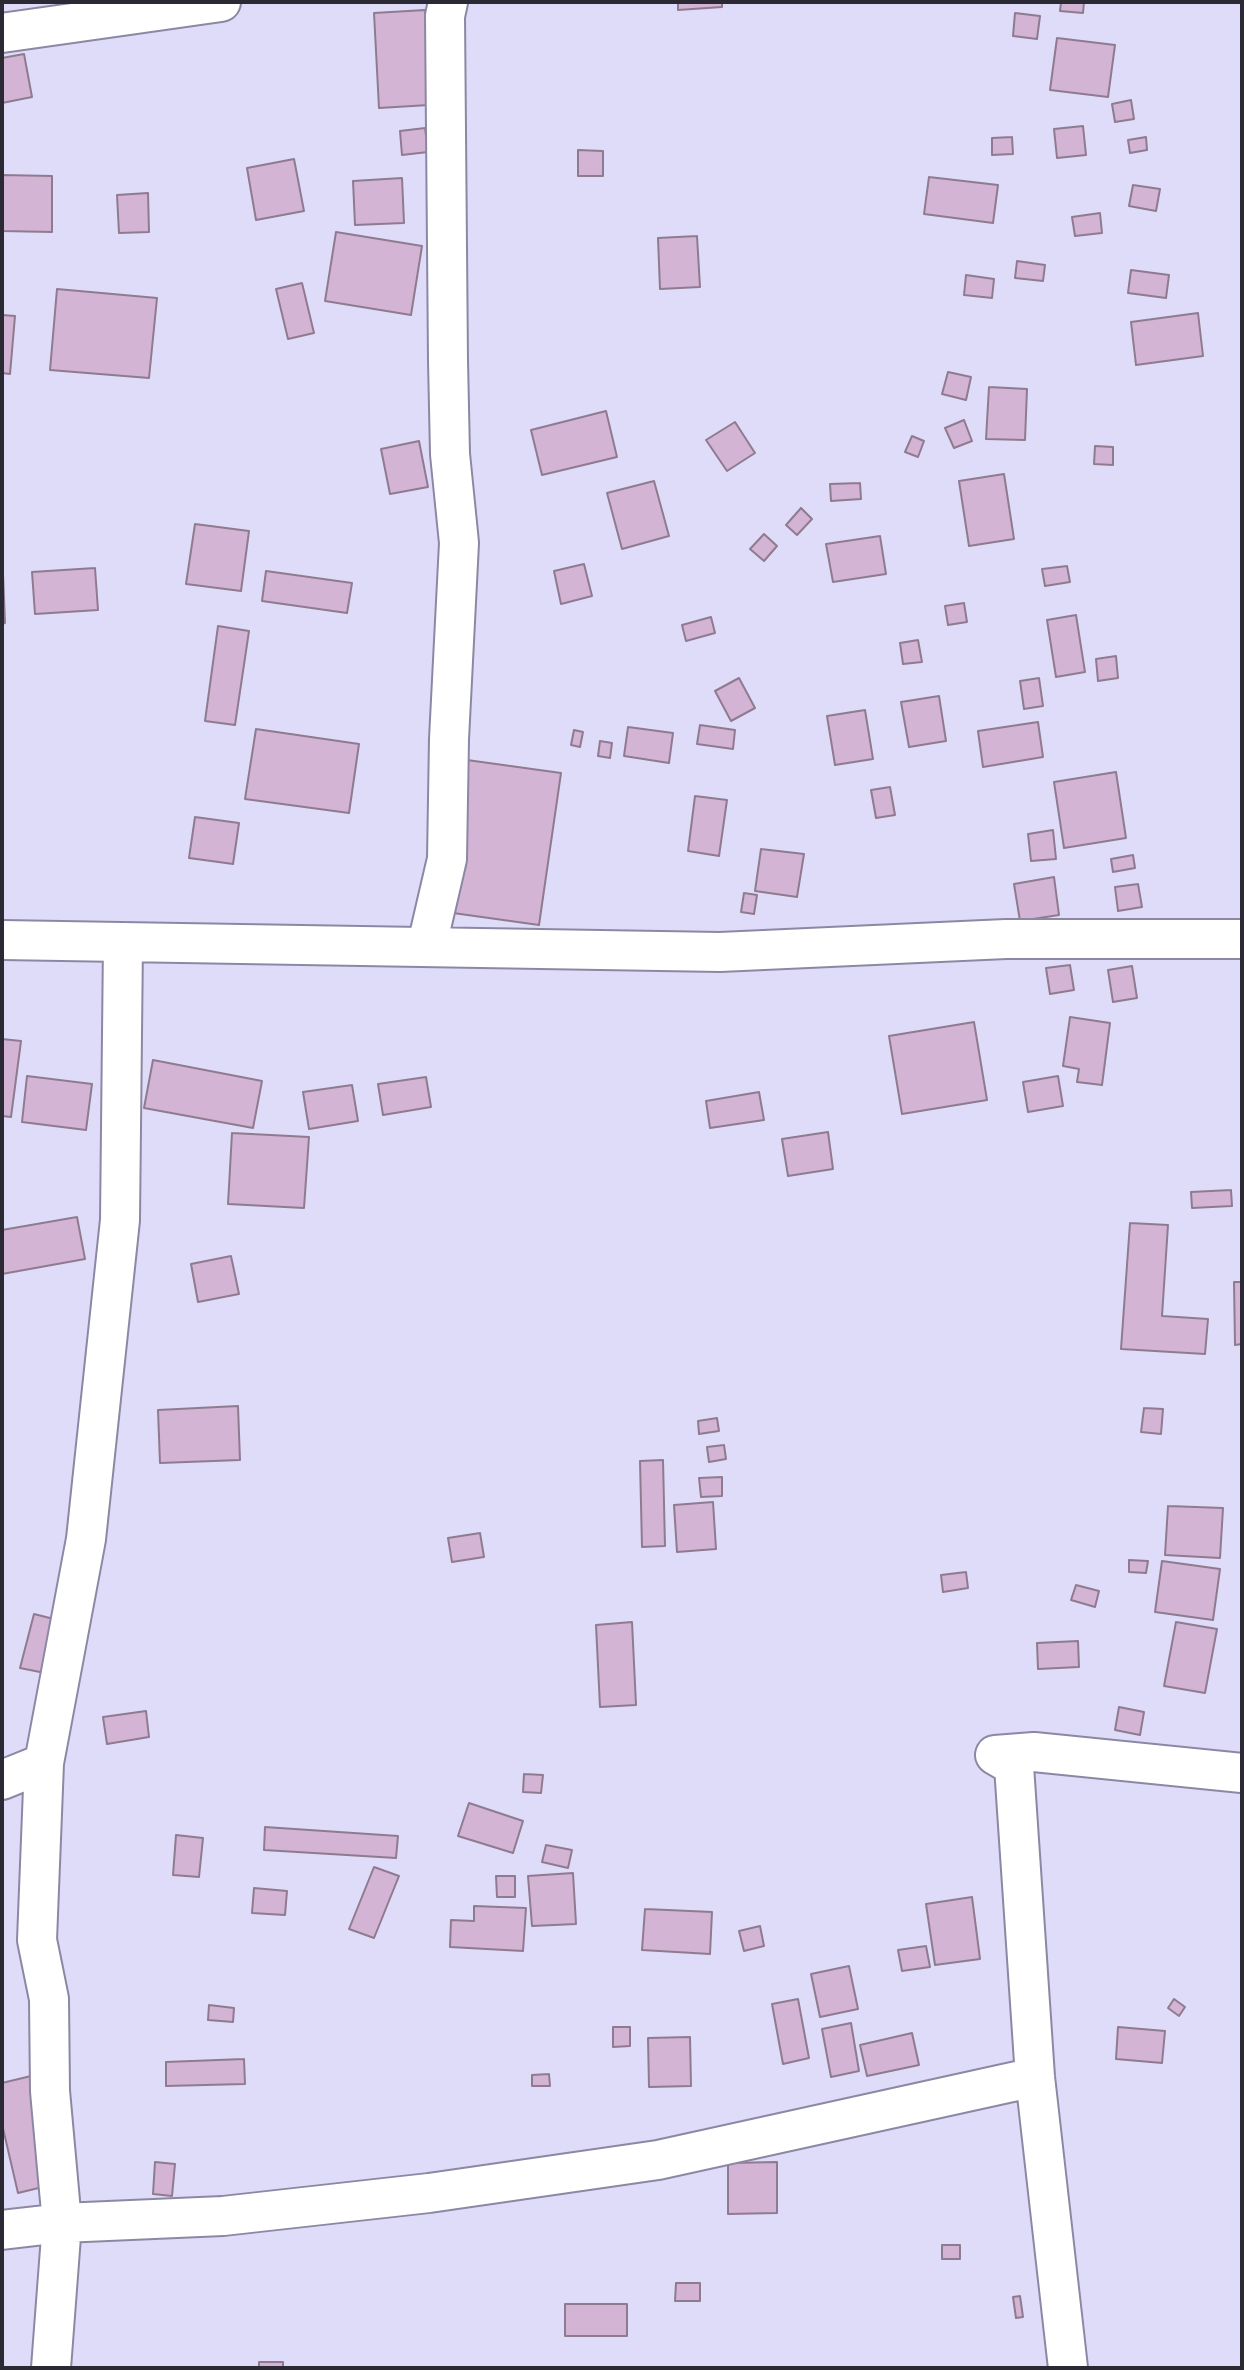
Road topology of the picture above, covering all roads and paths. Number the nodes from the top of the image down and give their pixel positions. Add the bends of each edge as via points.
1 (221, 2) edge
2 (448, 2) edge
3 (2, 33) edge
4 (1242, 939) edge
5 (2, 940) edge
6 (123, 942) junction
7 (427, 945) junction
8 (44, 1763) junction
9 (1242, 1773) edge
10 (2, 1780) edge
11 (1035, 2077) junction
12 (62, 2223) junction
13 (2, 2230) edge
14 (51, 2368) edge
15 (1068, 2368) edge

1 - 3 street
2 - 7 street via 448,361 450,454 459,543 447,859
4 - 7 street via 1006,939 720,952
5 - 6 street
6 - 7 street
6 - 8 street via 120,1220 86,1539
8 - 10 street
8 - 12 street via 37,1940 50,1999 50,2091
9 - 11 street via 1034,1752 995,1755 1014,1766
11 - 12 street via 658,2160 223,2217
11 - 15 street
12 - 13 street
12 - 14 street

